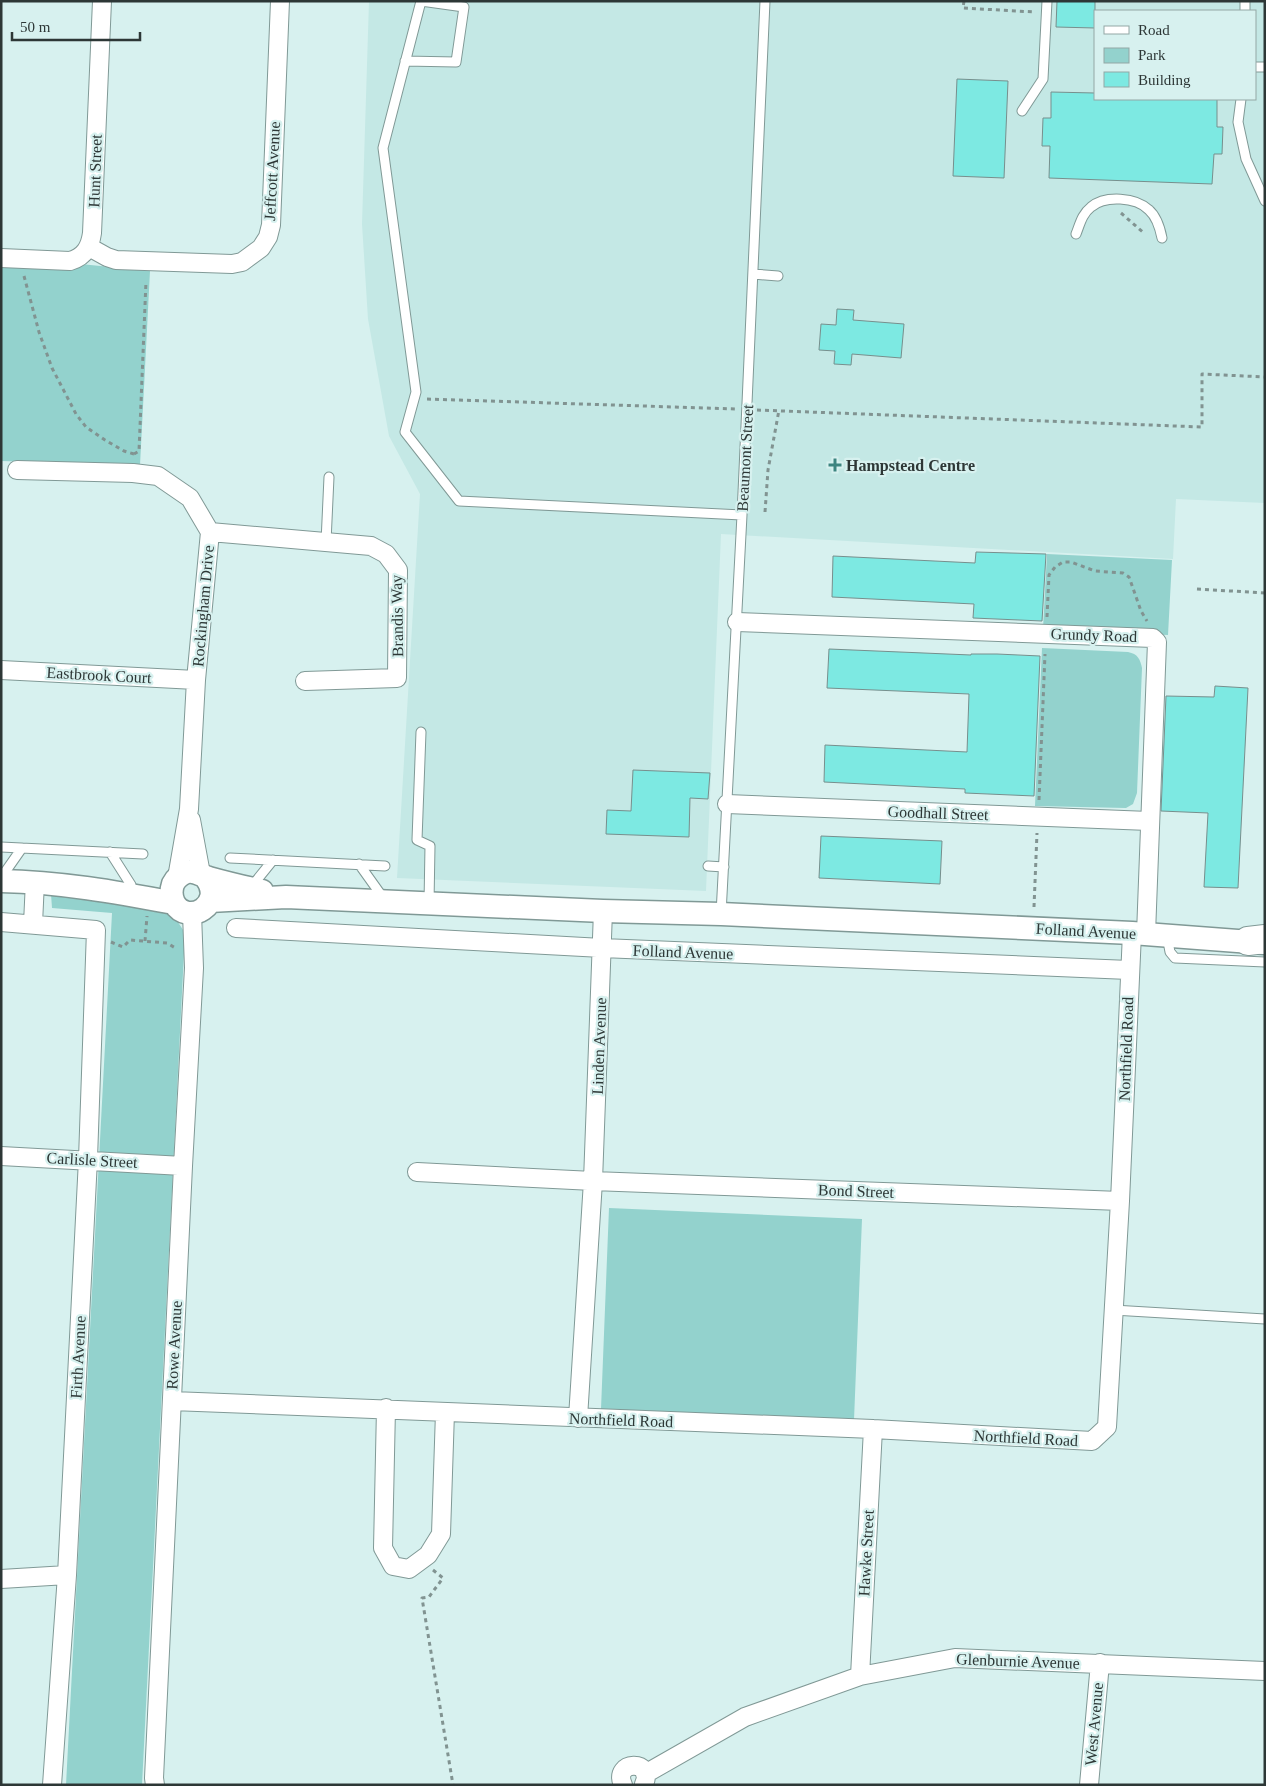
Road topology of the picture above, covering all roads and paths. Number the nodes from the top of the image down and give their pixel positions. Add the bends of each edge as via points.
1 (102, 1) edge
2 (280, 1) edge
3 (421, 1) edge
4 (765, 1) edge
5 (964, 1) edge
6 (1047, 1) edge
7 (468, 4) edge
8 (1039, 12) dead end
9 (405, 61) junction
10 (1241, 100) edge
11 (1022, 112) dead end
12 (1265, 201) edge
13 (1121, 213) dead end
14 (1076, 234) dead end
15 (1145, 234) dead end
16 (1162, 238) dead end
17 (89, 247) junction
18 (1, 258) edge
19 (753, 274) junction
20 (18, 276) dead end
21 (778, 276) dead end
22 (146, 282) dead end
23 (1265, 377) edge
24 (414, 399) junction
25 (747, 409) junction
26 (779, 410) junction
27 (134, 454) junction
28 (134, 462) dead end
29 (17, 470) dead end
30 (329, 477) dead end
31 (765, 512) dead end
32 (742, 515) junction
33 (210, 532) junction
34 (326, 542) junction
35 (1197, 589) dead end
36 (1265, 593) edge
37 (737, 622) junction
38 (1046, 624) dead end
39 (1150, 626) dead end
40 (1045, 654) dead end
41 (1, 670) edge
42 (196, 680) junction
43 (305, 681) dead end
44 (421, 732) dead end
45 (1039, 800) dead end
46 (727, 804) junction
47 (189, 809) junction
48 (1149, 821) junction
49 (1037, 830) dead end
50 (1, 847) edge
51 (22, 848) junction
52 (110, 852) junction
53 (143, 854) dead end
54 (230, 858) dead end
55 (273, 860) junction
56 (359, 864) junction
57 (385, 866) dead end
58 (708, 866) dead end
59 (724, 867) junction
60 (204, 876) junction
61 (1, 880) edge
62 (35, 881) junction
63 (131, 885) junction
64 (92, 887) junction
65 (250, 888) junction
66 (185, 895) junction
67 (286, 897) junction
68 (385, 901) junction
69 (429, 903) junction
70 (1034, 907) dead end
71 (603, 911) junction
72 (147, 914) dead end
73 (721, 914) junction
74 (1, 922) edge
75 (33, 924) junction
76 (236, 928) dead end
77 (1148, 934) junction
78 (102, 935) junction
79 (145, 941) junction
80 (602, 948) junction
81 (1262, 948) edge
82 (180, 951) dead end
83 (1129, 970) junction
84 (1, 1156) edge
85 (88, 1159) junction
86 (183, 1166) junction
87 (417, 1172) dead end
88 (593, 1181) junction
89 (1120, 1201) junction
90 (1114, 1310) junction
91 (1265, 1319) edge
92 (172, 1401) junction
93 (386, 1408) junction
94 (445, 1412) junction
95 (578, 1418) junction
96 (872, 1429) junction
97 (420, 1561) junction
98 (67, 1575) junction
99 (1, 1579) edge
100 (1100, 1663) junction
101 (1265, 1671) edge
102 (860, 1676) junction
103 (644, 1779) edge
104 (153, 1782) edge
105 (620, 1784) edge
106 (52, 1785) edge
107 (453, 1785) edge
108 (1089, 1785) edge

1 - 17 street, Hunt Street
2 - 17 street, Jeffcott Avenue via 271,224 261,248 242,262 223,265 116,260
3 - 7 lane
3 - 9 lane
4 - 19 lane, Beaumont Street
5 - 8 path via 964,8
6 - 11 lane via 1042,79
7 - 9 lane via 456,62
9 - 24 lane via 383,148 416,392
10 - 12 lane via 1238,122 1246,159
13 - 15 path
14 - 16 lane via 1080,220 1090,207 1098,202 1117,200 1139,203 1148,209 1155,217
17 - 18 street via 77,259 70,261
19 - 21 lane
19 - 25 lane, Beaumont Street
20 - 27 path via 25,276 52,368 76,414 86,427 111,444
22 - 27 path via 139,451
23 - 26 path via 1202,374 1202,427
24 - 25 path
24 - 32 lane via 405,432 459,501
25 - 26 path
25 - 32 lane, Beaumont Street
26 - 31 path via 768,470
27 - 28 path
29 - 33 street, Rockingham Drive via 158,476 190,498
30 - 34 lane
32 - 37 lane, Beaumont Street
33 - 34 street, Brandis Way
33 - 42 street, Rockingham Drive
34 - 43 street, Brandis Way via 370,546 386,554 398,570 397,678
35 - 36 path
37 - 46 lane, Beaumont Street
37 - 48 street, Grundy Road via 1153,638 1157,642
38 - 39 path via 1049,575 1063,562 1071,562 1095,571 1123,573 1129,577
40 - 45 path
41 - 42 street, Eastbrook Court
42 - 47 street, Rockingham Drive
44 - 69 lane via 416,840 430,846
46 - 48 street, Goodhall Street
46 - 59 lane, Beaumont Street
47 - 60 street, Rockingham Drive
47 - 66 street, Rockingham Drive
48 - 77 street, Grundy Road
49 - 70 path
50 - 51 lane
51 - 52 lane
51 - 61 lane
52 - 53 lane
52 - 63 lane
54 - 55 lane
55 - 56 lane
55 - 65 lane
56 - 57 lane
56 - 68 lane
58 - 59 lane
59 - 73 lane, Beaumont Street
60 - 65 street, Folland Avenue
60 - 66 street via 212,889
61 - 62 street, Folland Avenue
62 - 64 street, Folland Avenue
62 - 75 street
63 - 64 street, Folland Avenue
63 - 66 street, Folland Avenue
64 - 66 street, Folland Avenue
65 - 67 street, Folland Avenue
66 - 67 street, Folland Avenue
66 - 86 street, Rowe Avenue via 194,968
67 - 68 street, Folland Avenue
68 - 69 street, Folland Avenue
69 - 71 street, Folland Avenue
71 - 73 street, Folland Avenue
71 - 80 street, Linden Avenue
72 - 79 path
73 - 77 street, Folland Avenue
74 - 75 street
75 - 78 street
76 - 80 street, Folland Avenue
77 - 81 street, Folland Avenue
77 - 83 street, Northfield Road
78 - 79 path via 123,946 130,940
78 - 85 street, Firth Avenue
79 - 82 path via 166,943
80 - 83 street, Folland Avenue
80 - 88 street, Linden Avenue
83 - 89 street, Northfield Road
84 - 85 street, Carlisle Street
85 - 86 street, Carlisle Street
85 - 98 street, Firth Avenue
86 - 92 street, Rowe Avenue
87 - 88 street
88 - 89 street, Bond Street
88 - 95 street, Linden Avenue
89 - 90 street, Northfield Road
90 - 91 lane
90 - 96 street, Northfield Road via 1107,1427 1092,1441
92 - 93 street, Northfield Road
92 - 104 street, Rowe Avenue
93 - 94 street, Northfield Road
93 - 97 street via 383,1548 393,1566 409,1569
94 - 95 street, Northfield Road
94 - 97 street via 441,1534 428,1555
95 - 96 street, Northfield Road
96 - 102 street, Hawke Street
97 - 107 path via 443,1578 429,1597 422,1598
98 - 99 street
98 - 106 street, Firth Avenue
100 - 101 street, Glenburnie Avenue
100 - 102 street, Glenburnie Avenue via 955,1658
100 - 108 street, West Avenue
102 - 103 street, Glenburnie Avenue via 745,1717
103 - 105 street via 640,1767 633,1765 622,1772

